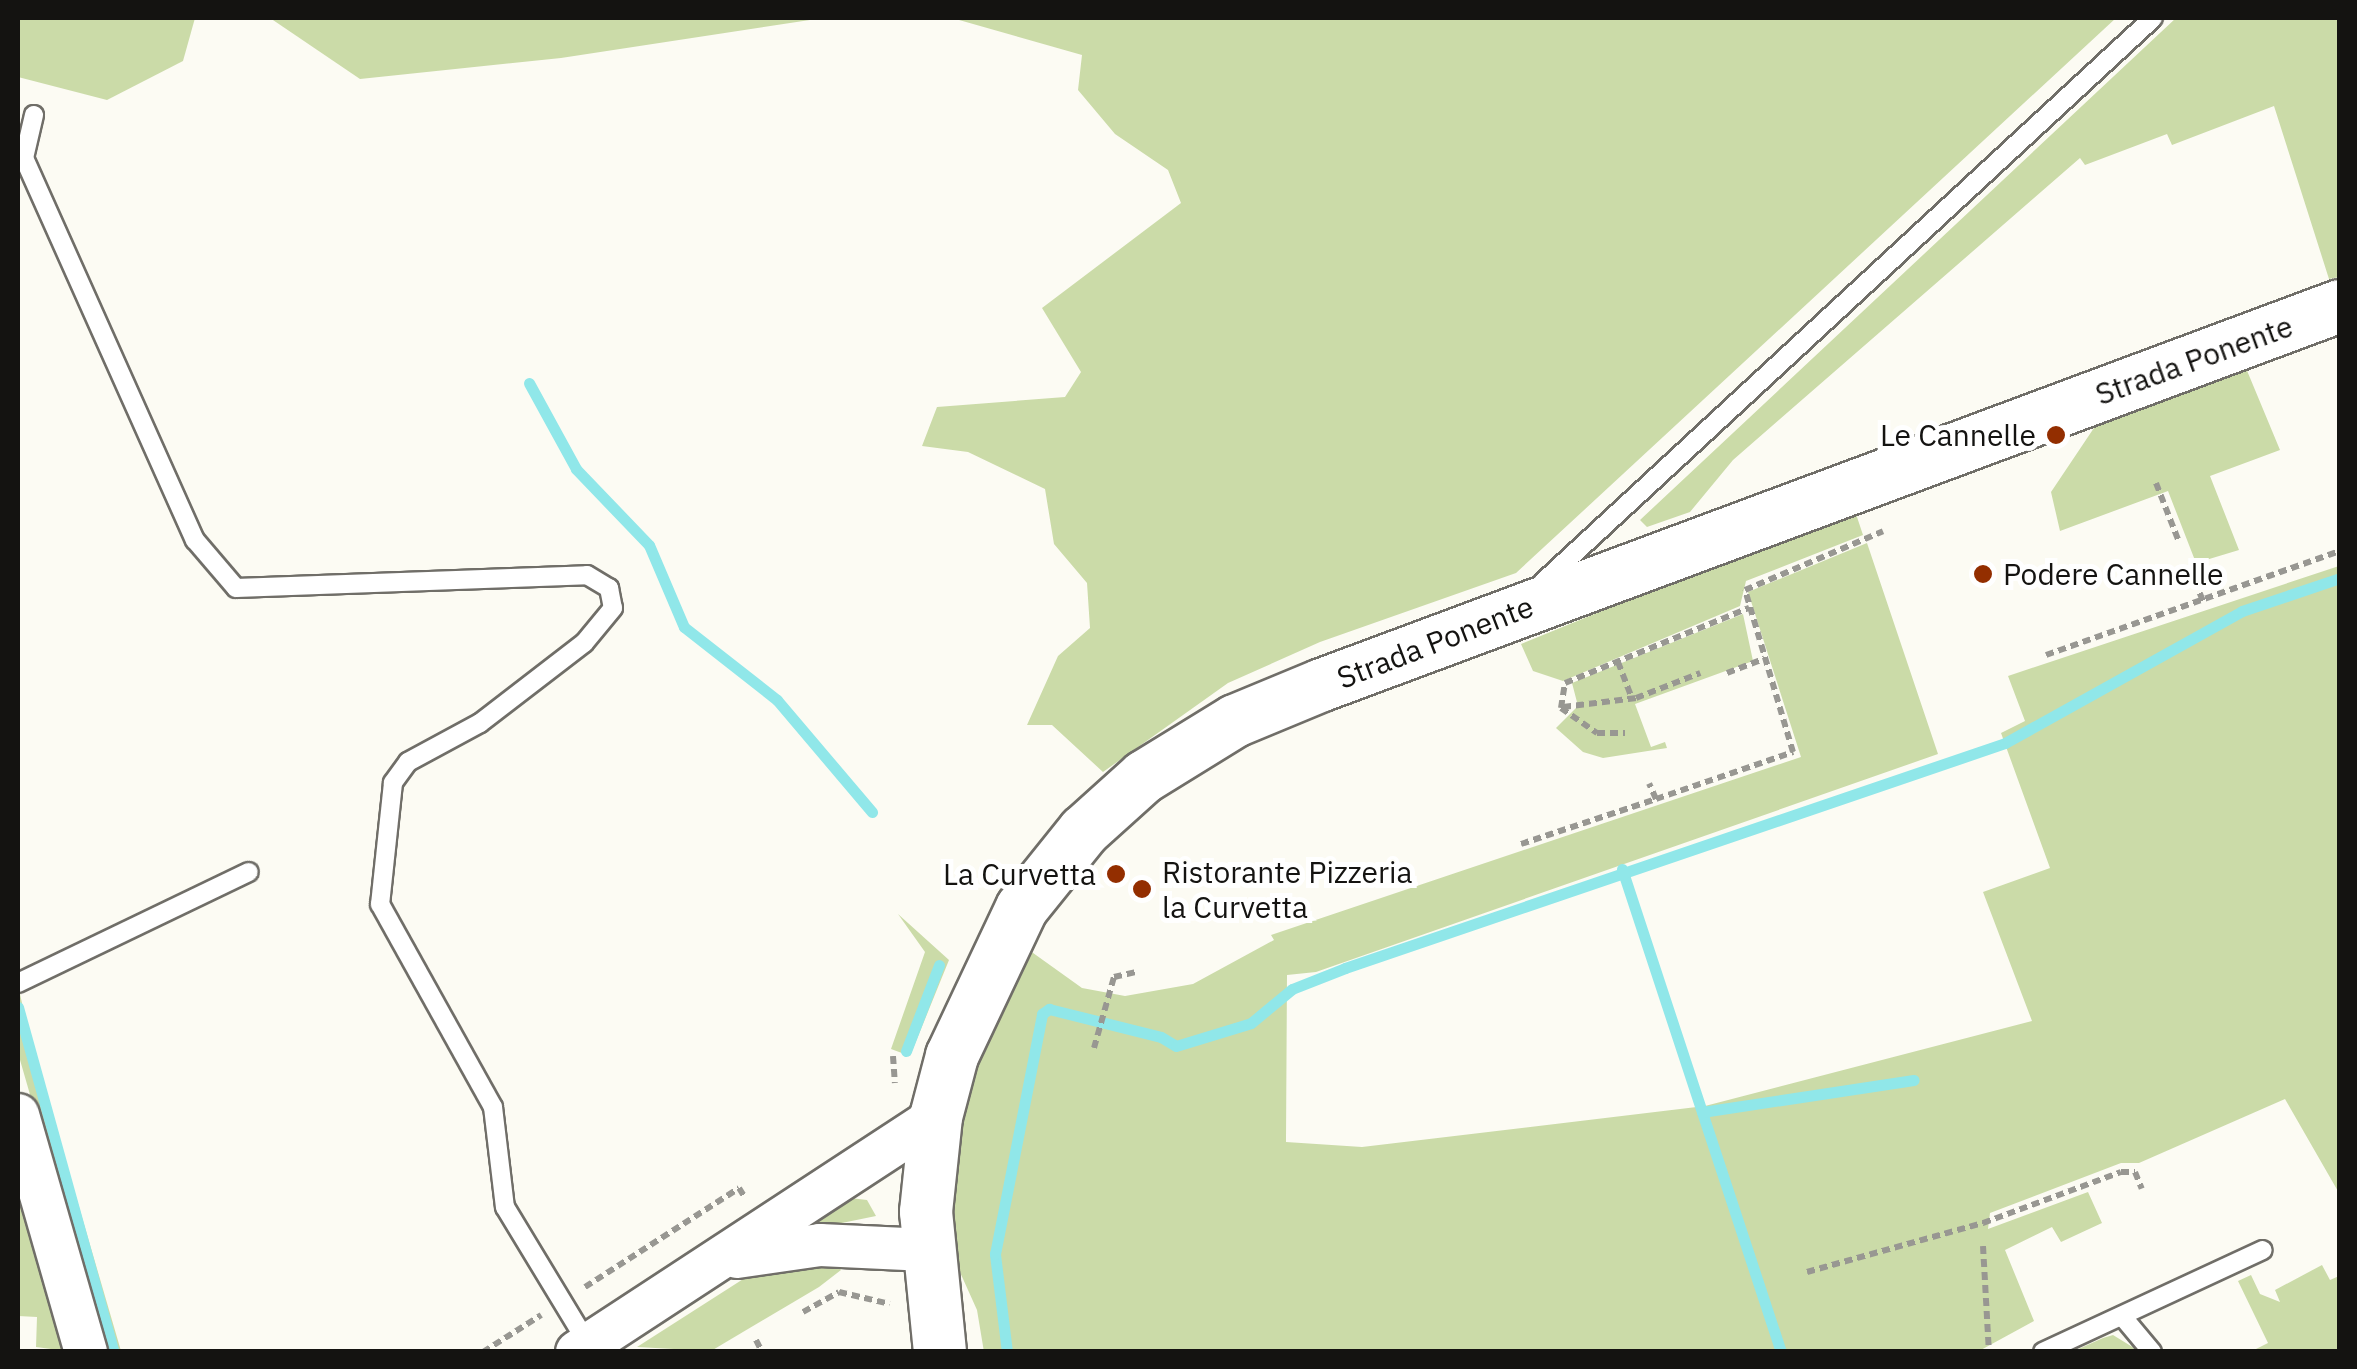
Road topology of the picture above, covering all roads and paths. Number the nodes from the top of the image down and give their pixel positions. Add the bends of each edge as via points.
1 (2154, 18) edge
2 (34, 115) dead end
3 (2340, 306) edge
4 (2156, 482) dead end
5 (1883, 530) dead end
6 (2179, 542) dead end
7 (2340, 552) edge
8 (2190, 570) dead end
9 (2203, 601) junction
10 (1749, 608) junction
11 (1509, 614) junction
12 (2046, 655) dead end
13 (1764, 659) junction
14 (1618, 662) junction
15 (1700, 673) dead end
16 (1727, 673) dead end
17 (1632, 698) junction
18 (1562, 708) junction
19 (1625, 733) dead end
20 (1649, 783) dead end
21 (1656, 799) junction
22 (1520, 844) dead end
23 (248, 872) dead end
24 (1135, 972) dead end
25 (18, 983) edge
26 (1094, 1048) dead end
27 (894, 1056) dead end
28 (916, 1108) junction
29 (18, 1115) edge
30 (739, 1188) dead end
31 (2142, 1189) dead end
32 (1983, 1246) dead end
33 (927, 1250) junction
34 (2263, 1250) dead end
35 (712, 1264) junction
36 (1808, 1272) dead end
37 (563, 1301) junction
38 (890, 1304) dead end
39 (803, 1312) dead end
40 (2122, 1316) junction
41 (756, 1340) dead end
42 (583, 1348) edge
43 (86, 1352) edge
44 (483, 1352) edge
45 (762, 1352) edge
46 (940, 1352) edge
47 (1990, 1352) edge
48 (2043, 1352) edge
49 (2152, 1352) edge

1 - 11 lane
2 - 37 lane via 24,158 195,540 236,588 587,575 609,588 613,608 584,643 480,723 408,762 393,783 380,904 493,1107 505,1207
3 - 11 main road, Strada Ponente
4 - 6 path
5 - 10 path via 1751,584
7 - 9 path
8 - 9 path
9 - 12 path
10 - 13 path
10 - 14 path
11 - 28 main road, Strada Ponente via 1235,722 1167,760 1102,812 1009,926 952,1056
13 - 16 path
13 - 21 path via 1793,752
14 - 17 path
14 - 18 path via 1565,683
15 - 17 path
17 - 18 path
18 - 19 path via 1597,732
20 - 21 path
21 - 22 path
23 - 25 lane
24 - 26 path via 1114,977
27 - 28 path
28 - 33 main road, Strada Ponente
28 - 35 street
29 - 43 street
30 - 37 path
31 - 36 path via 2135,1172 2121,1172 1983,1224
32 - 47 path
33 - 35 street via 820,1245
33 - 46 main road, Strada Ponente
34 - 40 lane
35 - 42 street
37 - 42 lane
37 - 44 path
38 - 39 path via 839,1292
40 - 48 lane
40 - 49 lane
41 - 45 path

